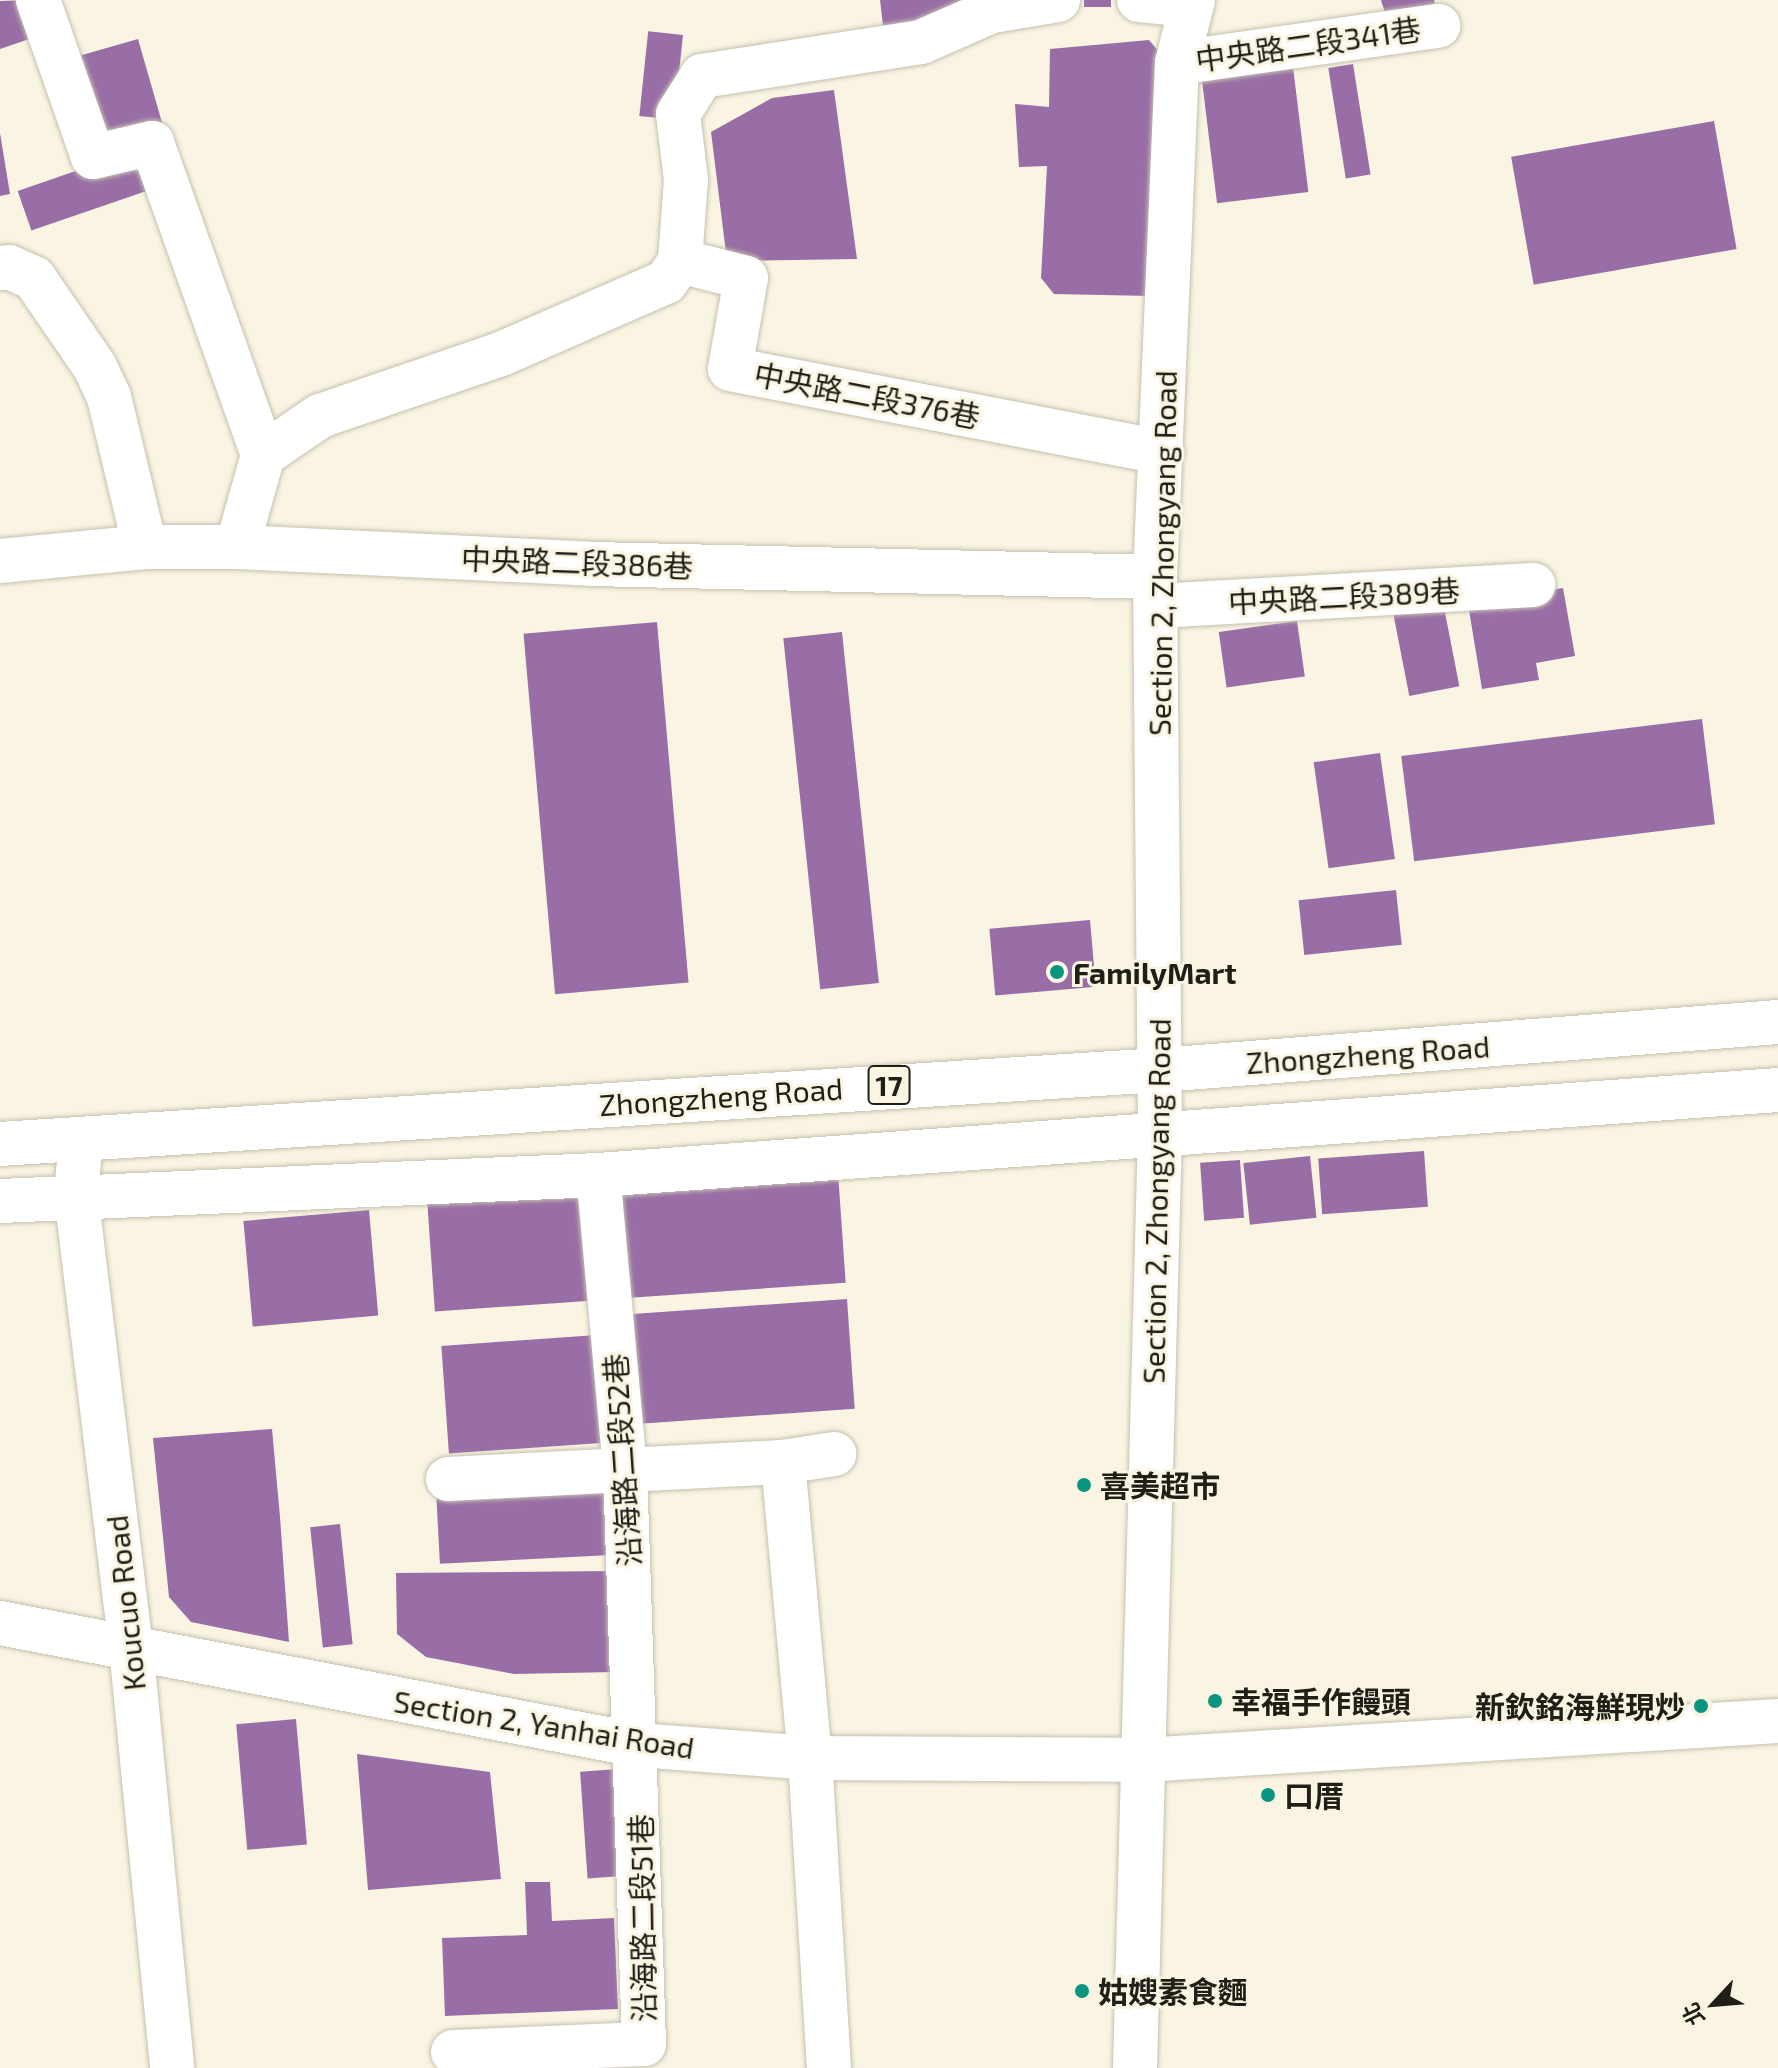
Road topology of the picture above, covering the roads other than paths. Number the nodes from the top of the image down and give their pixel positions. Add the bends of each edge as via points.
1 (38, 0) edge
2 (1058, 0) edge
3 (1139, 0) edge
4 (1192, 3) edge
5 (1438, 26) dead end
6 (1177, 63) junction
7 (680, 261) junction
8 (0, 268) edge
9 (1162, 452) junction
10 (263, 455) junction
11 (145, 547) junction
12 (237, 547) junction
13 (0, 561) edge
14 (1533, 585) dead end
15 (1156, 592) junction
16 (1778, 1022) edge
17 (1161, 1070) junction
18 (1778, 1090) edge
19 (1160, 1131) junction
20 (81, 1139) junction
21 (0, 1144) edge
22 (598, 1175) junction
23 (76, 1194) junction
24 (0, 1201) edge
25 (834, 1454) dead end
26 (783, 1462) junction
27 (625, 1469) junction
28 (448, 1479) dead end
29 (0, 1623) edge
30 (131, 1647) junction
31 (1778, 1721) edge
32 (638, 1745) junction
33 (810, 1758) junction
34 (1143, 1760) junction
35 (453, 2052) dead end
36 (172, 2068) edge
37 (829, 2068) edge
38 (1135, 2068) edge

1 - 10 street via 93,157 152,143
2 - 7 street via 992,11 921,42 702,76 678,114 686,180
3 - 4 street
4 - 6 street, Section 2, Zhongyang Road
5 - 6 street, 中央路二段341巷
6 - 9 street, Section 2, Zhongyang Road
7 - 9 street, 中央路二段376巷 via 746,278 730,369
7 - 10 street via 666,282 501,354 320,416
8 - 11 street via 34,278 95,367 109,397
9 - 15 street, Section 2, Zhongyang Road
10 - 12 street
11 - 12 street, 中央路二段386巷
11 - 13 street, 中央路二段386巷
12 - 15 street, 中央路二段386巷
14 - 15 street, 中央路二段389巷
15 - 17 street, Section 2, Zhongyang Road
16 - 17 street, Zhongzheng Road / 17
17 - 19 street, Section 2, Zhongyang Road
17 - 20 street, Zhongzheng Road / 17
18 - 19 street, 17
19 - 22 street, 17
19 - 34 street, Section 2, Zhongyang Road
20 - 21 street, Zhongzheng Road / 17
20 - 23 street, Koucuo Road
22 - 23 street, 17
22 - 27 street, 沿海路二段52巷
23 - 24 street, 17
23 - 30 street, Koucuo Road
25 - 26 street
26 - 27 street
26 - 33 street
27 - 28 street
27 - 32 street, 沿海路二段52巷
29 - 30 street, Section 2, Yanhai Road
30 - 32 street, Section 2, Yanhai Road
30 - 36 street, Koucuo Road
31 - 34 street, Section 2, Yanhai Road
32 - 33 street, Section 2, Yanhai Road
32 - 35 street, 沿海路二段51巷 via 644,2044
33 - 34 street, Section 2, Yanhai Road
33 - 37 street
34 - 38 street, Section 2, Zhongyang Road

